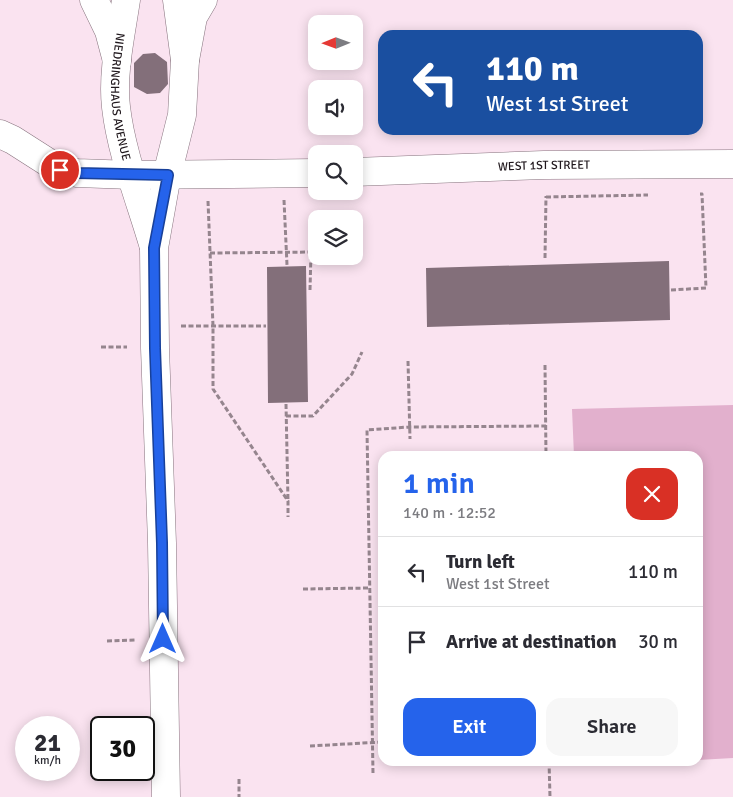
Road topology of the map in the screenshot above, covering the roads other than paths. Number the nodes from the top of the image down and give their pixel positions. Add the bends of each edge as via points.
1 (94, 0) edge
2 (126, 0) edge
3 (177, 0) edge
4 (203, 0) edge
5 (185, 60) junction
6 (117, 61) junction
7 (0, 134) edge
8 (733, 164) edge
9 (363, 172) edge
10 (308, 173) edge
11 (132, 175) junction
12 (168, 175) junction
13 (154, 248) junction
14 (166, 797) edge

1 - 6 main road via 109,31
2 - 6 main road, NIEDRINGHAUS AVENUE
3 - 5 main road, NIEDRINGHAUS AVENUE
4 - 5 main road via 193,17
5 - 12 main road, NIEDRINGHAUS AVENUE via 182,115
6 - 11 main road, NIEDRINGHAUS AVENUE via 116,106
7 - 11 main road via 60,170
8 - 9 main road, WEST 1ST STREET via 544,165
10 - 12 main road
11 - 12 main road
11 - 13 main road, NIEDRINGHAUS AVENUE
12 - 13 main road, NIEDRINGHAUS AVENUE
13 - 14 main road, NIEDRINGHAUS AVENUE

